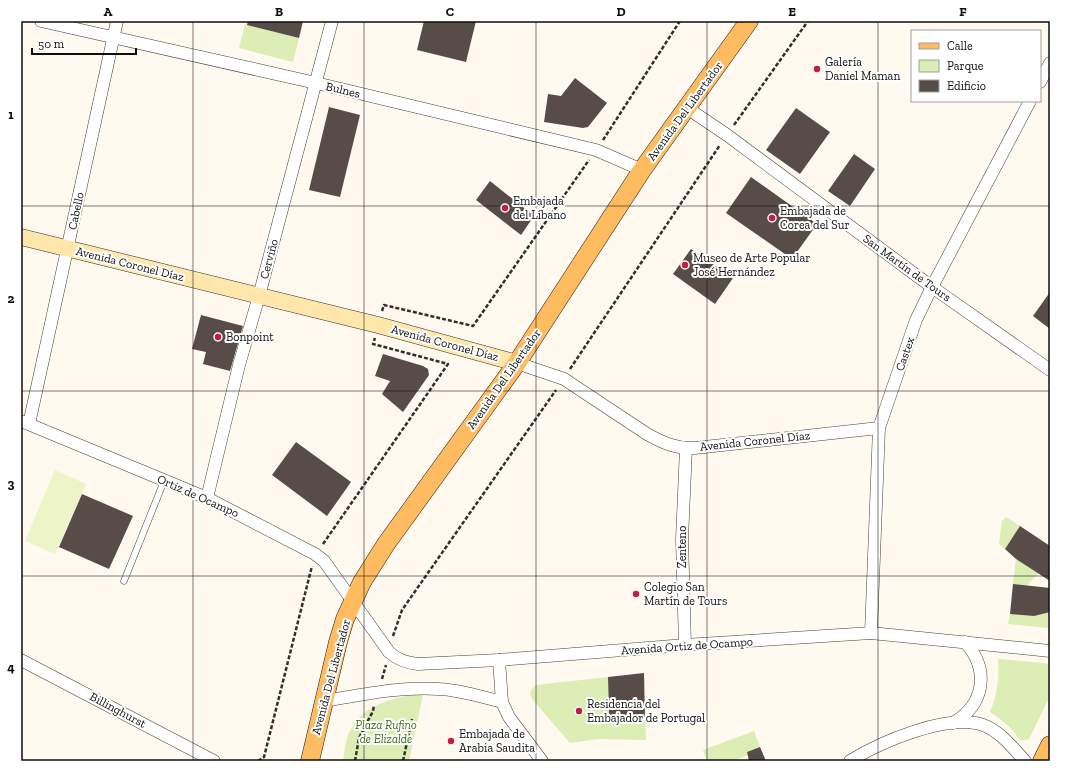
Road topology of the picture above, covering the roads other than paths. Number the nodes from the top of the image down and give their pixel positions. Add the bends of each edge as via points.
1 (41, 21) edge
2 (117, 21) edge
3 (332, 21) edge
4 (750, 21) edge
5 (113, 38) junction
6 (1050, 63) edge
7 (1041, 80) edge
8 (316, 83) junction
9 (1029, 102) edge
10 (687, 108) junction
11 (642, 170) junction
12 (21, 237) edge
13 (67, 249) junction
14 (932, 287) junction
15 (259, 296) junction
16 (517, 363) junction
17 (1050, 370) edge
18 (25, 422) edge
19 (880, 428) junction
20 (686, 448) junction
21 (164, 481) junction
22 (207, 498) junction
23 (124, 581) dead end
24 (353, 602) junction
25 (871, 633) junction
26 (965, 642) junction
27 (685, 645) junction
28 (1050, 651) edge
29 (21, 660) edge
30 (499, 660) junction
31 (324, 700) junction
32 (502, 702) junction
33 (953, 723) junction
34 (1050, 745) edge
35 (214, 761) edge
36 (310, 761) edge
37 (542, 761) edge
38 (850, 761) edge
39 (1025, 761) edge
40 (1042, 761) edge

1 - 5 street, Bulnes
2 - 5 street, Cabello
3 - 8 street, Cerviño
4 - 10 main road, Avenida Del Libertador
5 - 8 street, Bulnes
5 - 13 street, Cabello
6 - 7 street
8 - 11 street, Bulnes via 596,150
8 - 15 street, Cerviño
9 - 14 street, Castex
10 - 11 main road, Avenida Del Libertador
10 - 14 street, San Martín de Tours
11 - 16 main road, Avenida Del Libertador
12 - 13 main road, Avenida Coronel Díaz
13 - 15 main road, Avenida Coronel Díaz
13 - 18 street, Cabello
14 - 17 street, San Martín de Tours
14 - 19 street, Castex via 916,320
15 - 16 main road, Avenida Coronel Díaz
15 - 22 street, Cerviño via 239,365
16 - 20 street, Avenida Coronel Díaz via 564,379 647,434 666,444
16 - 24 main road, Avenida Del Libertador via 386,544 362,582
18 - 21 street, Ortiz de Ocampo
19 - 20 street, Avenida Coronel Díaz
19 - 25 street, Castex
20 - 27 street, Zenteno via 682,539
21 - 22 street, Ortiz de Ocampo
21 - 23 lane
22 - 24 street, Ortiz de Ocampo via 315,554 324,561
24 - 30 street, Avenida Ortiz de Ocampo via 389,652 408,663
24 - 31 main road, Avenida Del Libertador via 338,642
25 - 26 street, Avenida Ortiz de Ocampo
25 - 27 street, Avenida Ortiz de Ocampo
26 - 28 street, Avenida Ortiz de Ocampo
26 - 33 street via 980,667 981,686 969,712
27 - 30 street, Avenida Ortiz de Ocampo
29 - 35 street, Billinghurst
30 - 32 street
31 - 32 street via 416,688 462,692
31 - 36 main road, Avenida Del Libertador
32 - 37 street via 509,717
33 - 38 street via 897,738
33 - 39 street via 973,723 995,731
34 - 40 main road

